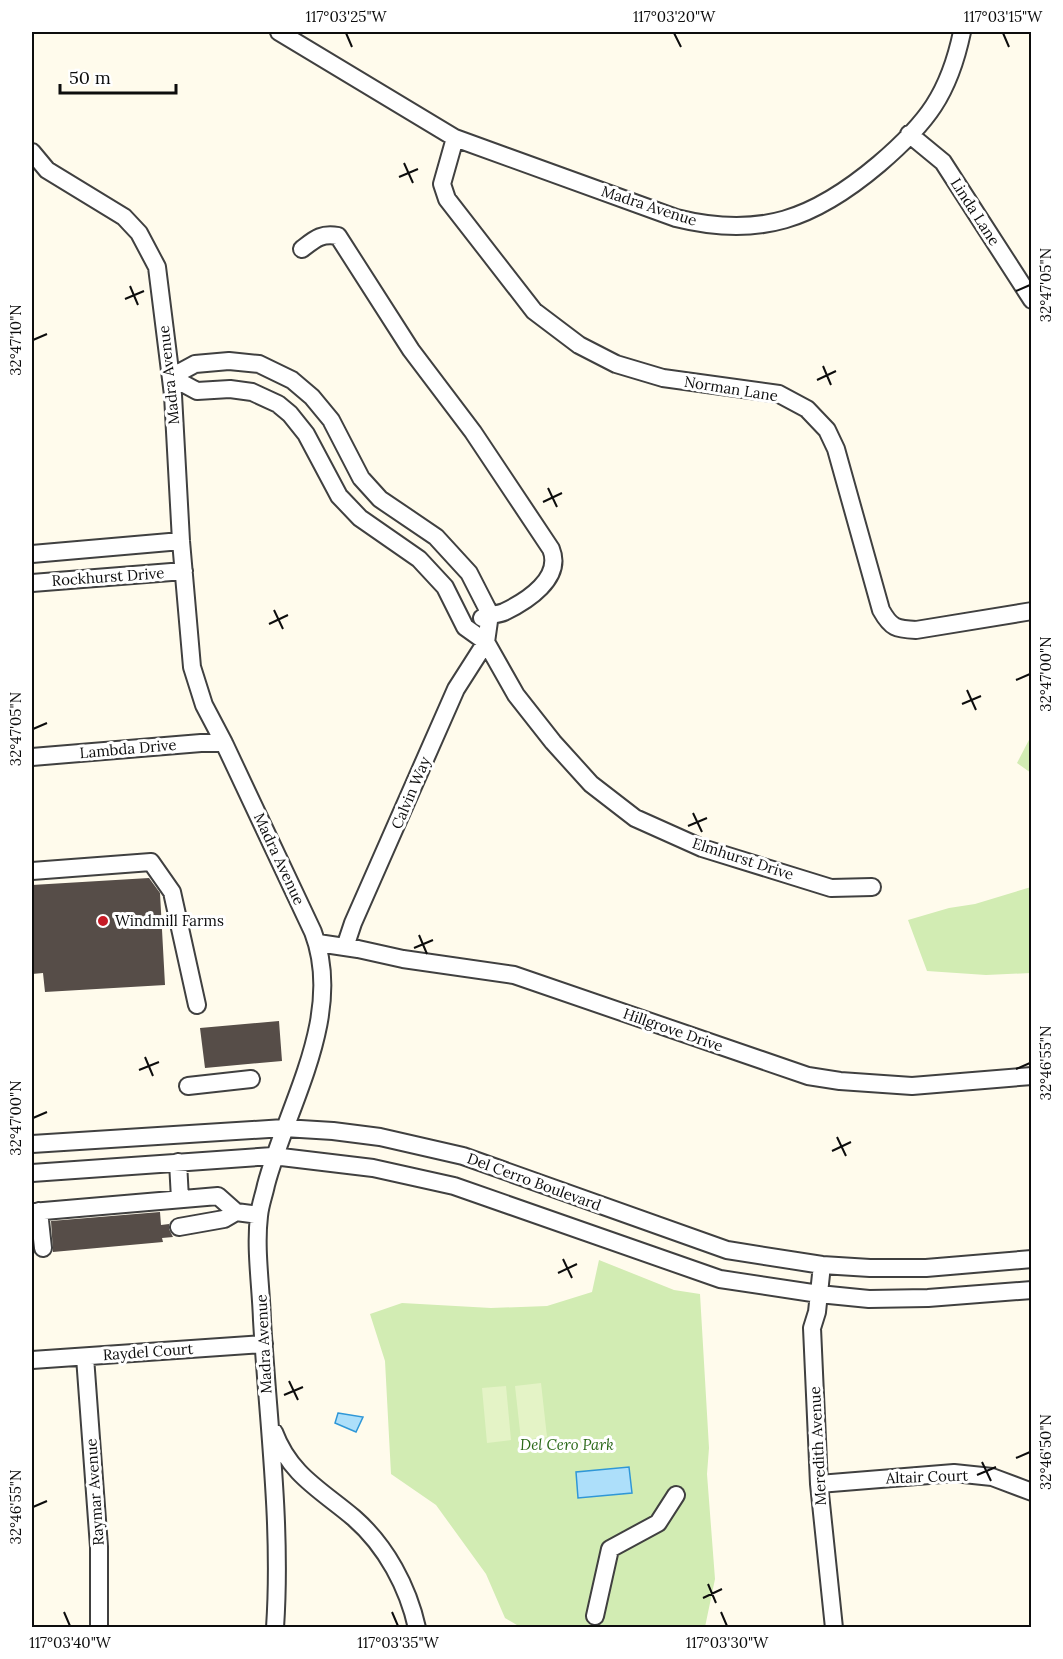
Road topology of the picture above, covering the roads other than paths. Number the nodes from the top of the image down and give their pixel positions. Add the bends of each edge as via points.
1 (279, 32) edge
2 (962, 32) edge
3 (909, 134) junction
4 (455, 138) junction
5 (32, 152) edge
6 (302, 249) dead end
7 (1032, 300) edge
8 (171, 376) junction
9 (182, 541) junction
10 (32, 554) edge
11 (184, 571) junction
12 (32, 583) edge
13 (1032, 611) edge
14 (490, 614) junction
15 (465, 627) junction
16 (486, 642) junction
17 (224, 743) junction
18 (32, 757) edge
19 (32, 871) edge
20 (872, 887) dead end
21 (318, 943) junction
22 (345, 947) junction
23 (197, 1005) dead end
24 (1032, 1076) edge
25 (251, 1079) dead end
26 (188, 1086) dead end
27 (284, 1128) junction
28 (32, 1144) edge
29 (273, 1156) junction
30 (178, 1162) junction
31 (32, 1173) edge
32 (180, 1199) junction
33 (35, 1211) edge
34 (236, 1212) junction
35 (259, 1215) junction
36 (179, 1227) dead end
37 (43, 1248) dead end
38 (1032, 1258) edge
39 (822, 1265) junction
40 (1032, 1290) edge
41 (819, 1294) junction
42 (264, 1344) junction
43 (85, 1357) junction
44 (32, 1360) edge
45 (268, 1418) junction
46 (819, 1484) junction
47 (1032, 1492) edge
48 (676, 1495) dead end
49 (595, 1616) dead end
50 (99, 1628) edge
51 (275, 1628) edge
52 (417, 1628) edge
53 (834, 1628) edge

1 - 4 street, Madra Avenue
2 - 3 street, Madra Avenue via 945,87 930,113
3 - 4 street, Madra Avenue via 858,182 823,205 775,222 730,226 675,218
3 - 7 street, Linda Lane via 943,162
4 - 13 street, Norman Lane via 442,184 447,199 534,311 579,345 616,364 663,378 779,394 807,409 827,430 880,610 888,622 898,629 916,630
5 - 8 street, Madra Avenue via 47,170 124,217 139,233 157,267
6 - 14 street via 327,234 338,236 411,350 473,432 551,549 552,573 546,582 502,613
8 - 9 street, Madra Avenue
8 - 14 street via 195,364 229,361 259,364 292,380 331,420 361,478 380,499 436,537 469,573
8 - 15 street, Elmhurst Drive via 197,391 252,392 290,414 306,434 339,495 360,518 419,559 445,587
9 - 10 street, Rockhurst Drive
9 - 11 street, Madra Avenue
11 - 12 street, Rockhurst Drive
11 - 17 street, Madra Avenue via 192,667 204,705
14 - 15 street
14 - 16 street
15 - 16 street, Elmhurst Drive
16 - 20 street, Elmhurst Drive via 516,695 553,742 591,784 635,818 702,848 831,888
16 - 22 street, Calvin Way via 456,689
17 - 18 street, Lambda Drive
17 - 21 street, Madra Avenue
19 - 23 street via 152,862 172,892
21 - 22 street, Hillgrove Drive
21 - 27 street, Madra Avenue via 322,1004 311,1056
22 - 24 street, Hillgrove Drive via 514,975 808,1076 912,1086
25 - 26 street
27 - 28 street, Del Cerro Boulevard
27 - 29 street, Madra Avenue
27 - 39 street, Del Cerro Boulevard via 380,1137 433,1148 497,1167 727,1250
29 - 30 street, Del Cerro Boulevard
29 - 35 street, Madra Avenue
29 - 41 street, Del Cerro Boulevard via 373,1168 454,1186 720,1279
30 - 31 street, Del Cerro Boulevard
30 - 32 street
32 - 33 street
32 - 34 street via 218,1196
33 - 37 street
34 - 35 street
34 - 36 street via 224,1219
35 - 42 street, Madra Avenue
38 - 39 street, Del Cerro Boulevard via 926,1268
39 - 41 street, Meredith Avenue
40 - 41 street, Del Cerro Boulevard via 928,1298 869,1299
41 - 46 street, Meredith Avenue via 812,1328
42 - 43 street, Raydel Court
42 - 45 street, Madra Avenue
43 - 44 street, Raydel Court
43 - 50 street, Raymar Avenue via 99,1547
45 - 51 street, Madra Avenue via 278,1529
45 - 52 street via 286,1458 298,1473 354,1518 382,1550 404,1588
46 - 47 street, Altair Court via 954,1473 992,1477
46 - 53 street, Meredith Avenue
48 - 49 street via 658,1523 610,1549

